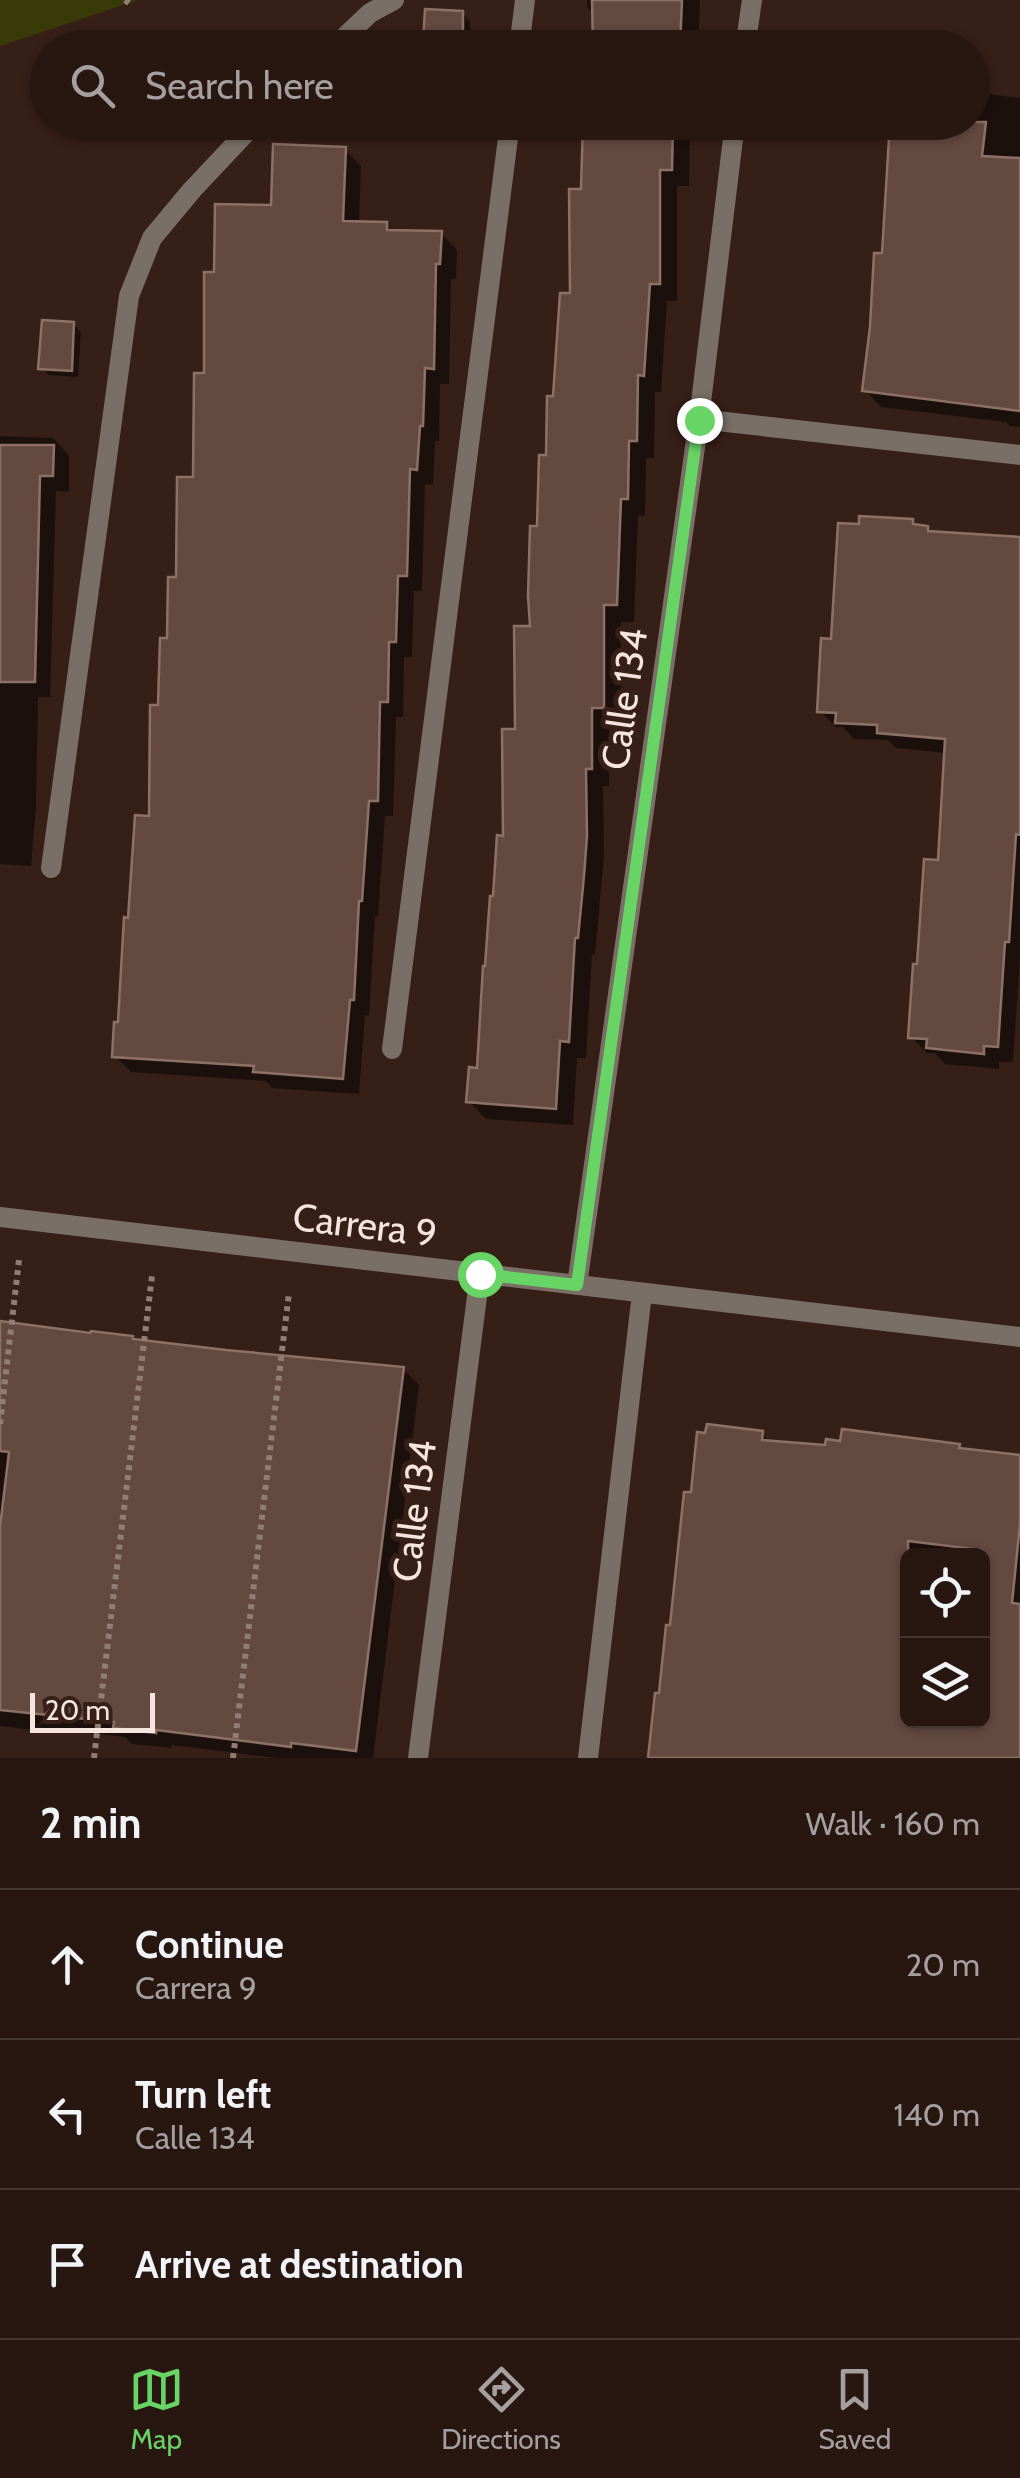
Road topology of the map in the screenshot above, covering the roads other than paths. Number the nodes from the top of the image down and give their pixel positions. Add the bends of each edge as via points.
1 (394, 0) edge
2 (525, 0) edge
3 (752, 0) edge
4 (352, 30) edge
5 (521, 30) edge
6 (748, 30) edge
7 (239, 140) edge
8 (508, 140) edge
9 (734, 140) edge
10 (699, 420) junction
11 (1020, 455) edge
12 (50, 868) dead end
13 (392, 1049) dead end
14 (0, 1217) edge
15 (480, 1274) junction
16 (577, 1285) junction
17 (642, 1293) junction
18 (1020, 1337) edge
19 (418, 1758) edge
20 (588, 1758) edge

1 - 4 street
2 - 5 street
3 - 6 street
7 - 12 street via 152,238 128,296
8 - 13 street
9 - 10 street, Calle 134
10 - 11 street
10 - 16 street, Calle 134
14 - 15 street, Carrera 9
15 - 16 street, Carrera 9
15 - 19 street, Calle 134
16 - 17 street, Carrera 9
17 - 18 street, Carrera 9
17 - 20 street

